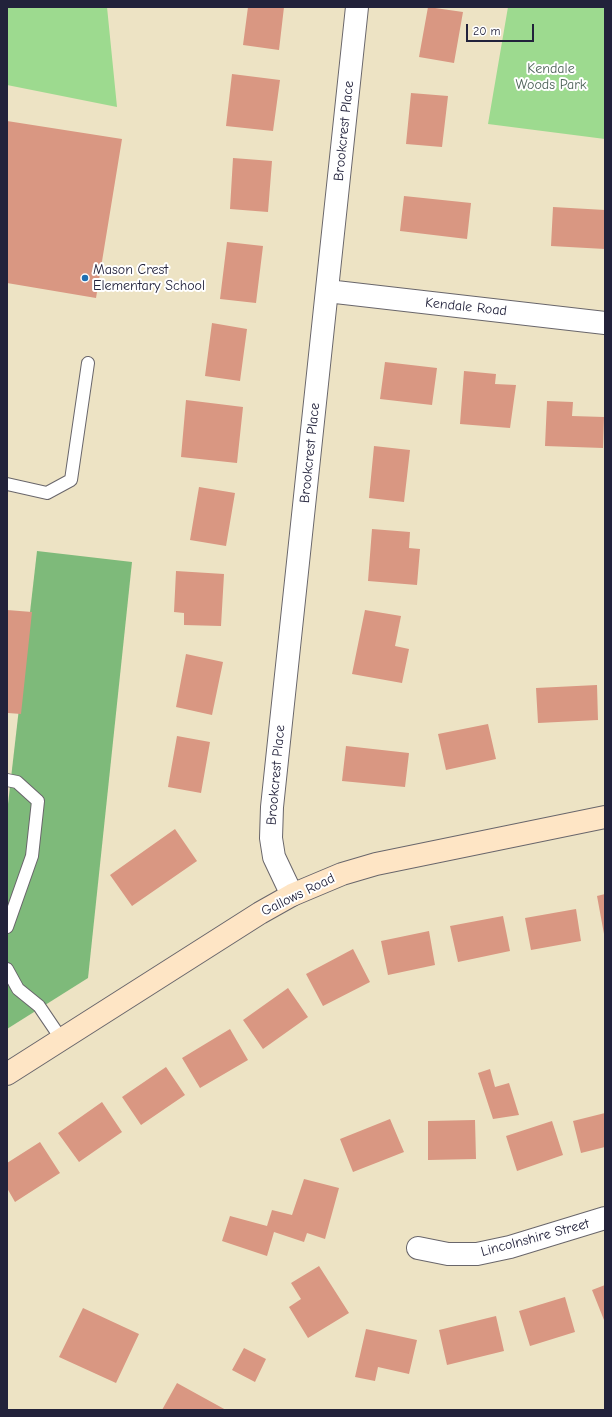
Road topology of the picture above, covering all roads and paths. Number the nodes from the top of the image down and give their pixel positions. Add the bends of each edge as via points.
1 (357, 7) edge
2 (327, 291) junction
3 (605, 323) edge
4 (88, 363) dead end
5 (7, 484) edge
6 (7, 780) edge
7 (605, 817) edge
8 (292, 895) junction
9 (7, 927) edge
10 (7, 969) edge
11 (62, 1040) junction
12 (7, 1074) edge
13 (605, 1218) edge
14 (418, 1248) dead end

1 - 2 street, Brookcrest Place
2 - 3 street, Kendale Road
2 - 8 street, Brookcrest Place via 272,807 271,838 274,857
4 - 5 lane via 71,480 47,493
6 - 9 lane via 17,782 38,801 32,856
7 - 8 main road, Gallows Road via 376,864 342,874
8 - 11 main road, Gallows Road via 260,912
10 - 11 lane via 18,989 39,1006
11 - 12 main road, Gallows Road
13 - 14 street, Lincolnshire Street via 510,1247 477,1254 448,1254

